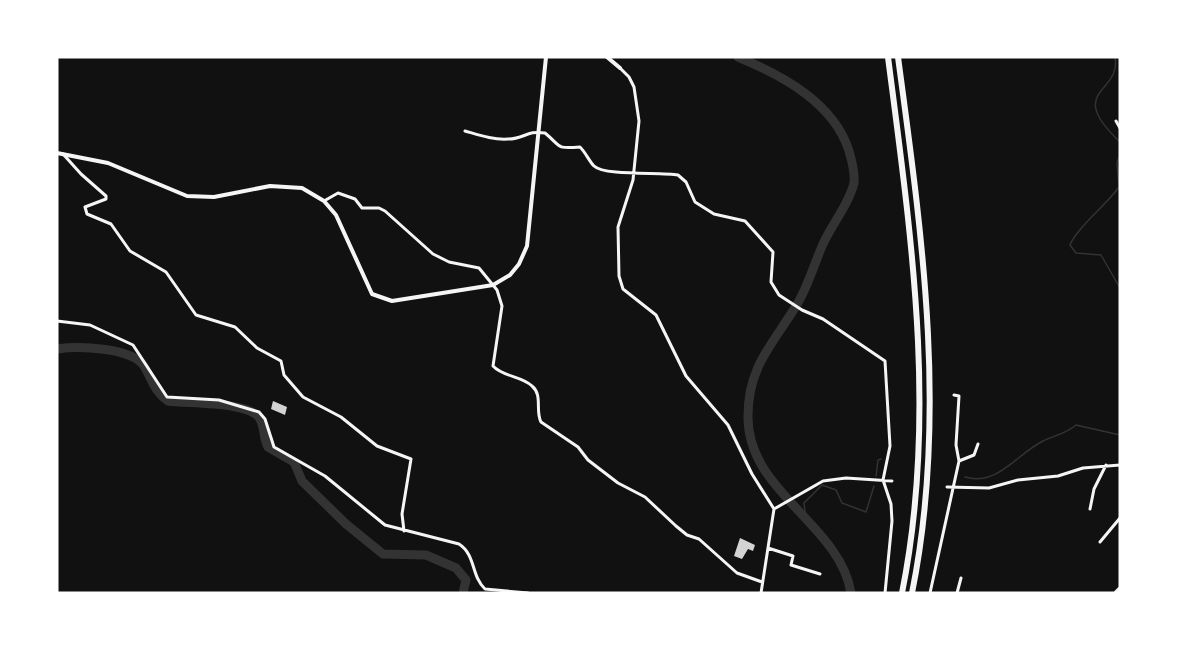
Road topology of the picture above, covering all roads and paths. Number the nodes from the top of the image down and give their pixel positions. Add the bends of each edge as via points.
1 (546, 57) edge
2 (607, 57) edge
3 (888, 57) edge
4 (898, 57) edge
5 (620, 68) joint
6 (1116, 122) dead end
7 (1120, 128) edge
8 (465, 131) dead end
9 (60, 153) edge
10 (634, 172) junction
11 (324, 201) junction
12 (493, 285) junction
13 (57, 321) edge
14 (954, 395) dead end
15 (978, 444) dead end
16 (959, 460) junction
17 (1106, 465) junction
18 (1120, 465) edge
19 (883, 480) junction
20 (892, 481) dead end
21 (947, 487) dead end
22 (954, 487) junction
23 (774, 509) junction
24 (1090, 509) dead end
25 (1120, 518) edge
26 (404, 531) junction
27 (1100, 542) dead end
28 (768, 548) junction
29 (820, 574) dead end
30 (961, 578) dead end
31 (762, 582) junction
32 (1120, 589) edge
33 (528, 593) edge
34 (761, 593) edge
35 (885, 593) edge
36 (902, 593) edge
37 (912, 593) edge
38 (930, 593) edge
39 (957, 593) edge
40 (1116, 593) edge

1 - 12 street via 527,246 510,275
2 - 5 street
3 - 36 highway via 911,236 919,338 918,475
4 - 37 highway via 923,250 930,374 927,474
5 - 10 street via 629,77 638,98
6 - 7 street
8 - 10 street via 509,140 531,131 545,133 561,148 580,147 597,168
9 - 11 street via 108,163 187,196 214,197 270,186 292,186
9 - 26 street via 106,196 86,207 87,214 111,224 130,250 166,272 196,315 235,327 257,348 281,361 284,375 303,397 341,417 377,446 411,459 402,514
10 - 19 street via 678,175 686,182 695,202 714,214 745,221 773,252 771,282 779,295 885,361 890,446
10 - 23 street via 618,227 622,289 656,315 686,375 728,425
11 - 12 street via 338,193 355,199 362,208 379,208 433,254 479,268
11 - 12 street via 336,215 366,286 379,298 392,301
12 - 31 street via 502,306 494,366 533,386 541,423 578,447 618,483 645,497 737,573
13 - 26 street via 90,325 133,345 167,397 219,400 259,412 274,447 325,476 385,525
14 - 16 street via 959,396
15 - 16 street via 974,455
16 - 22 street
17 - 18 street
17 - 22 street via 989,488
17 - 24 street via 1094,489
19 - 20 street
19 - 23 street via 835,478 815,484
19 - 35 street via 892,521
21 - 22 street
22 - 38 street
23 - 28 street
25 - 27 street
26 - 33 street via 467,549 477,579 485,589
28 - 29 street via 793,556 791,565
28 - 31 street
30 - 39 street
31 - 34 street
32 - 40 highway

